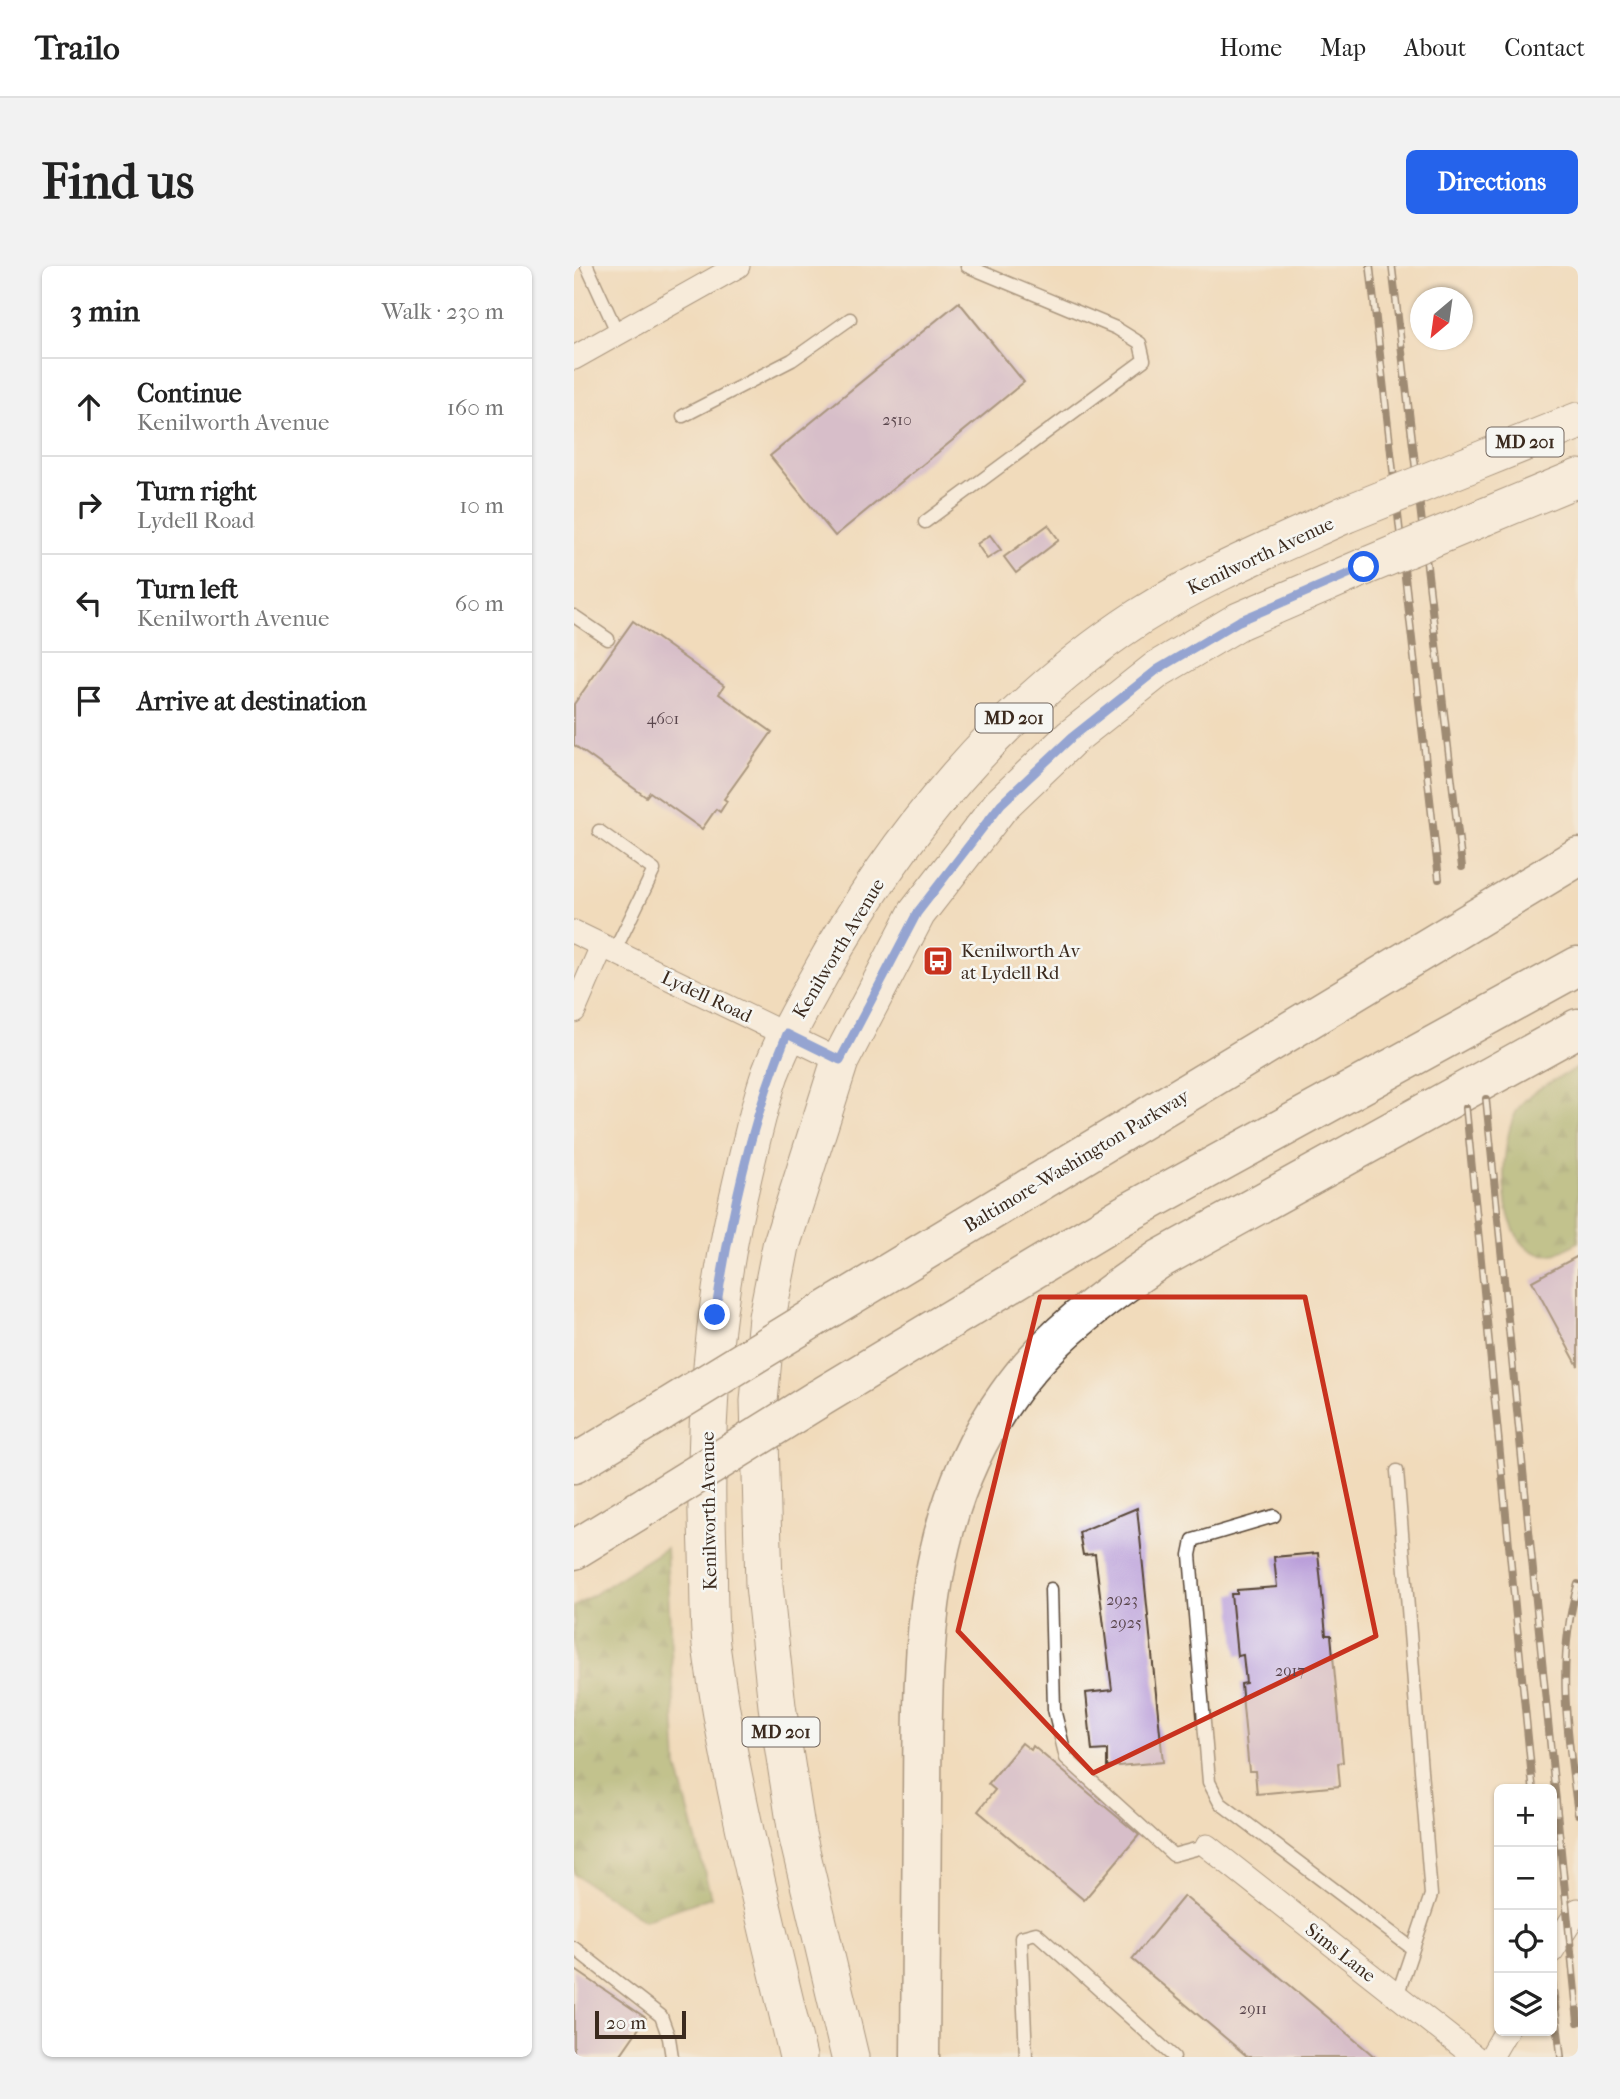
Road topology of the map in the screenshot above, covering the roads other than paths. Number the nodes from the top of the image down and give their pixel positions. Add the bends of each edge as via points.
1 (587, 266) edge
2 (738, 266) edge
3 (967, 266) edge
4 (850, 319) dead end
5 (618, 334) junction
6 (574, 358) edge
7 (683, 416) dead end
8 (1578, 421) edge
9 (1578, 478) edge
10 (925, 522) dead end
11 (574, 616) edge
12 (608, 639) dead end
13 (598, 831) dead end
14 (1578, 857) edge
15 (574, 932) edge
16 (608, 949) junction
17 (1578, 966) edge
18 (574, 1011) edge
19 (1578, 1028) edge
20 (787, 1034) junction
21 (840, 1060) junction
22 (574, 1464) edge
23 (1397, 1471) dead end
24 (1274, 1516) dead end
25 (574, 1550) edge
26 (1051, 1589) dead end
27 (1207, 1846) joint
28 (1578, 1910) edge
29 (1557, 1943) edge
30 (574, 1948) edge
31 (1413, 1949) junction
32 (1397, 1996) junction
33 (1503, 2036) edge
34 (672, 2057) edge
35 (799, 2057) edge
36 (850, 2057) edge
37 (920, 2057) edge
38 (1026, 2057) edge
39 (1174, 2057) edge
40 (1475, 2057) edge
41 (1491, 2057) edge

1 - 5 lane
2 - 5 street
3 - 10 lane via 1116,328 1140,343 1144,360
4 - 7 lane via 792,360
5 - 6 street
8 - 20 main road, Kenilworth Avenue / MD 201, bridge via 1344,515 1212,574 1136,620 1034,697 954,780 897,850 841,935
9 - 21 main road, MD 201, bridge via 1239,621 1158,669 1001,804 917,913
11 - 12 lane
13 - 16 lane via 654,870
14 - 22 highway, Baltimore-Washington Parkway, bridge
15 - 16 street, Lydell Road
16 - 18 street
16 - 20 street, Lydell Road
17 - 25 highway, bridge via 1124,1215
19 - 37 highway via 1160,1259 1099,1300 1056,1337 1007,1395 952,1502 939,1542 927,1616
20 - 21 street, Lydell Road
20 - 35 main road, Kenilworth Avenue / MD 201 via 769,1077 725,1253 715,1315 705,1465 711,1640 735,1790
21 - 36 main road, MD 201 via 781,1246 767,1318 759,1401 764,1585 777,1706 797,1834
23 - 31 lane via 1431,1895
24 - 31 lane via 1194,1540 1192,1547 1209,1782 1220,1803
26 - 27 lane via 1054,1709 1066,1758 1173,1856
27 - 32 street, Sims Lane
28 - 29 street
30 - 34 lane via 661,2016
31 - 32 lane
32 - 40 street, Sims Lane
33 - 41 street
38 - 39 lane via 1021,1937 1035,1933

